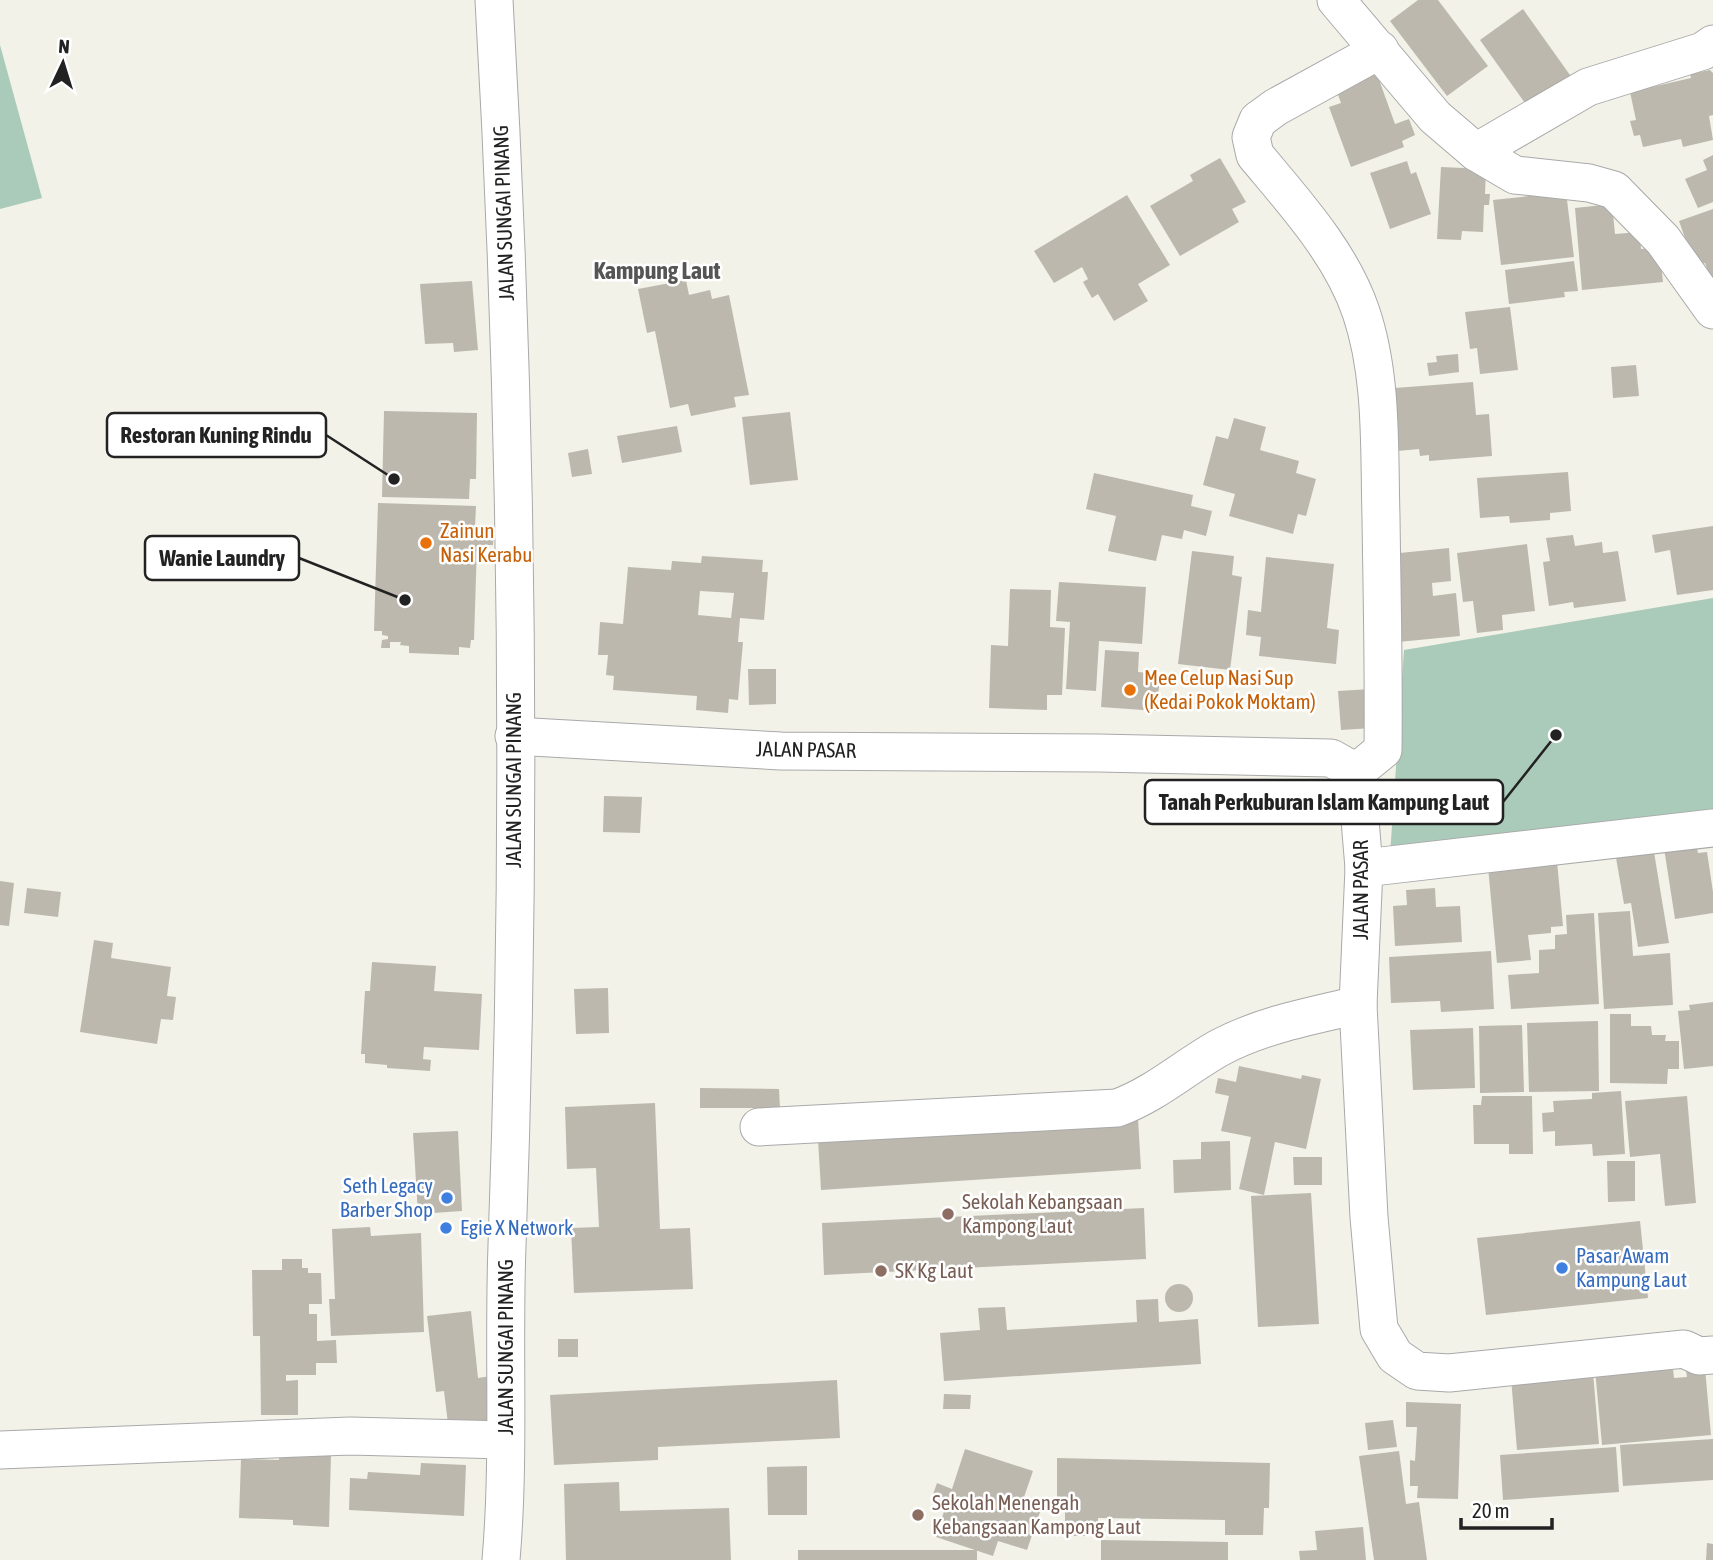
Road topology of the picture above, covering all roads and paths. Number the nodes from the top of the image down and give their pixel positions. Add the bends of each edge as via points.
1 (494, 0) edge
2 (1336, 0) edge
3 (1713, 44) edge
4 (1380, 50) junction
5 (1476, 152) junction
6 (1713, 310) edge
7 (514, 736) junction
8 (1356, 772) junction
9 (1713, 828) edge
10 (1364, 868) junction
11 (1358, 1005) junction
12 (759, 1127) dead end
13 (1713, 1355) edge
14 (505, 1440) junction
15 (0, 1450) edge
16 (501, 1560) edge

1 - 7 street, JALAN SUNGAI PINANG via 508,299
2 - 4 street
3 - 5 street via 1588,88
4 - 5 street via 1434,117
4 - 8 street via 1276,107 1258,120 1251,137 1255,155 1325,242 1344,275 1371,348 1380,458 1383,750
5 - 6 street via 1515,175 1614,190 1663,240
7 - 8 street, JALAN PASAR via 781,751 1331,758
7 - 14 street, JALAN SUNGAI PINANG via 514,1020
8 - 10 street, JALAN PASAR
9 - 10 street
10 - 11 street, JALAN PASAR
11 - 12 street via 1246,1035 1117,1108
11 - 13 street, JALAN PASAR via 1379,1329 1395,1356 1417,1371 1450,1373 1684,1349 1699,1356
14 - 15 street via 350,1436
14 - 16 street, JALAN SUNGAI PINANG

